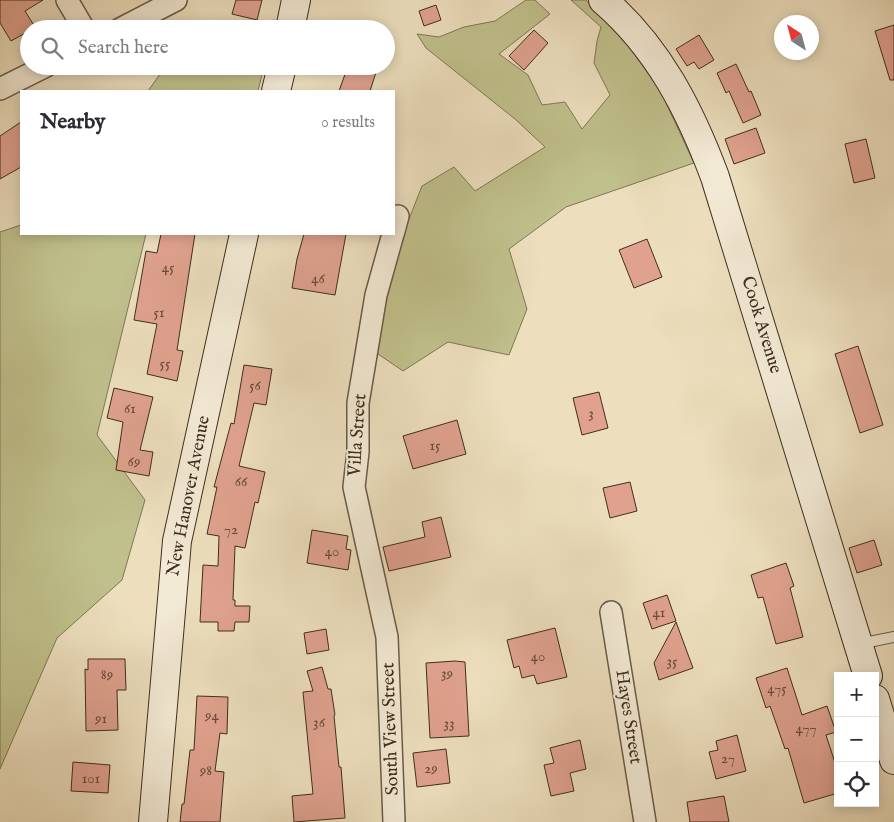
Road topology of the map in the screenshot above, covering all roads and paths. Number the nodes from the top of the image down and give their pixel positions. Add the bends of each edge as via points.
1 (67, 0) edge
2 (176, 0) edge
3 (296, 0) edge
4 (603, 0) edge
5 (79, 20) edge
6 (137, 20) edge
7 (292, 20) edge
8 (28, 75) edge
9 (280, 75) edge
10 (0, 89) edge
11 (276, 90) edge
12 (244, 235) edge
13 (393, 235) edge
14 (611, 612) dead end
15 (387, 637) joint
16 (894, 637) edge
17 (858, 644) junction
18 (867, 672) edge
19 (884, 714) edge
20 (894, 760) edge
21 (153, 822) edge
22 (394, 822) edge
23 (645, 822) edge

1 - 5 street
2 - 6 street
3 - 7 main road
4 - 17 main road, Cook Avenue via 647,46 676,88 698,131 718,186
8 - 10 street
9 - 11 main road
12 - 21 main road, New Hanover Avenue via 177,541
13 - 15 street, Villa Street via 376,295 358,403 358,452 354,476
14 - 23 street, Hayes Street
15 - 22 street, South View Street
16 - 17 lane
17 - 18 main road, Cook Avenue
19 - 20 main road

